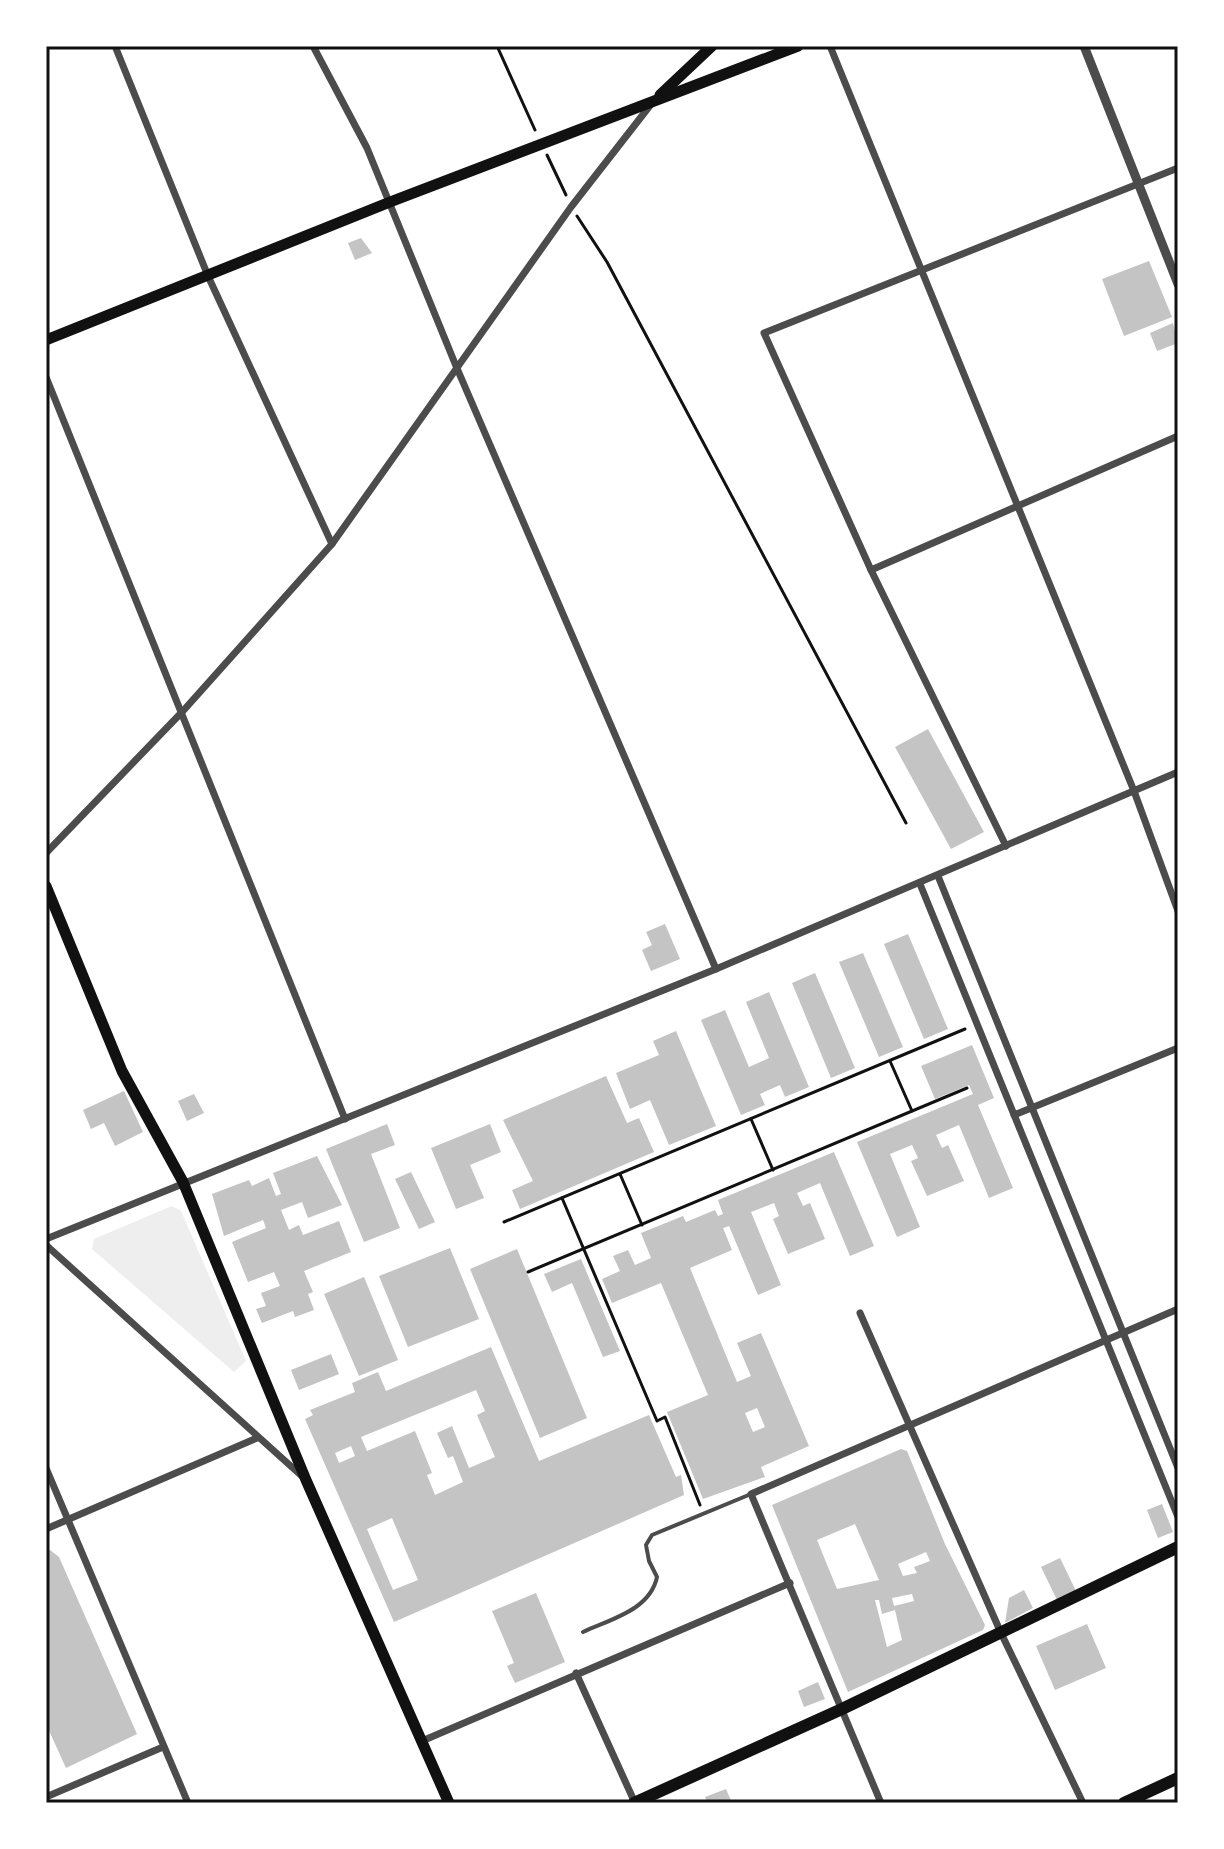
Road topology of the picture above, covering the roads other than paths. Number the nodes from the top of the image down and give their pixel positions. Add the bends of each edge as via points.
1 (115, 46) edge
2 (313, 46) edge
3 (712, 46) edge
4 (798, 46) edge
5 (830, 46) edge
6 (1084, 46) edge
7 (656, 98) junction
8 (1178, 168) edge
9 (1140, 183) junction
10 (390, 202) junction
11 (922, 272) junction
12 (208, 276) junction
13 (1178, 284) edge
14 (46, 340) edge
15 (456, 366) junction
16 (46, 377) edge
17 (1178, 436) edge
18 (1019, 507) junction
19 (332, 544) junction
20 (871, 570) junction
21 (183, 711) junction
22 (1178, 772) edge
23 (1134, 791) junction
24 (1006, 846) junction
25 (46, 853) edge
26 (938, 876) junction
27 (920, 884) junction
28 (46, 886) edge
29 (1178, 911) edge
30 (716, 969) junction
31 (1178, 1048) edge
32 (1032, 1108) junction
33 (1014, 1115) junction
34 (345, 1119) junction
35 (183, 1182) junction
36 (46, 1242) edge
37 (1178, 1309) edge
38 (860, 1313) dead end
39 (1123, 1332) junction
40 (1106, 1340) junction
41 (910, 1427) junction
42 (257, 1438) junction
43 (46, 1468) edge
44 (1178, 1468) edge
45 (306, 1480) junction
46 (751, 1494) junction
47 (1178, 1517) edge
48 (67, 1519) junction
49 (46, 1529) edge
50 (1178, 1547) edge
51 (790, 1583) junction
52 (583, 1632) dead end
53 (1001, 1633) junction
54 (576, 1673) junction
55 (842, 1709) junction
56 (422, 1741) junction
57 (163, 1747) junction
58 (1178, 1778) edge
59 (46, 1797) edge
60 (188, 1803) edge
61 (449, 1803) edge
62 (635, 1803) edge
63 (881, 1803) edge
64 (1083, 1803) edge
65 (1124, 1803) edge

1 - 12 street
2 - 10 street
3 - 7 main road
4 - 7 main road
5 - 11 street
6 - 9 street
7 - 10 main road
7 - 15 street
8 - 9 street
9 - 11 street
9 - 13 street
10 - 12 main road
10 - 15 street
11 - 18 street
11 - 20 street via 764,333
12 - 14 main road
12 - 19 street
15 - 19 street
15 - 30 street
16 - 21 street
17 - 18 street
18 - 20 street
18 - 23 street
19 - 21 street
20 - 24 street
21 - 25 street
21 - 34 street
22 - 23 street
23 - 24 street
23 - 29 street
24 - 26 street
26 - 27 street
26 - 32 street
27 - 30 street
27 - 33 street
28 - 35 main road via 122,1071
30 - 34 street
31 - 32 street
32 - 33 street
32 - 39 street
33 - 40 street
34 - 35 street
35 - 36 street
35 - 45 main road
36 - 42 street
37 - 39 street
38 - 41 street
39 - 40 street
39 - 44 street
40 - 41 street
40 - 47 street
41 - 46 street
41 - 53 street
42 - 45 street
42 - 48 street
43 - 48 street
45 - 56 main road
46 - 51 street
46 - 52 lane via 652,1535 646,1545 657,1577 650,1596
48 - 49 street
48 - 57 street
50 - 53 main road
51 - 54 street
51 - 55 street
53 - 55 main road
53 - 64 street
54 - 56 street
54 - 62 street
55 - 62 main road
55 - 63 street
56 - 61 main road
57 - 59 street
57 - 60 street
58 - 65 main road

